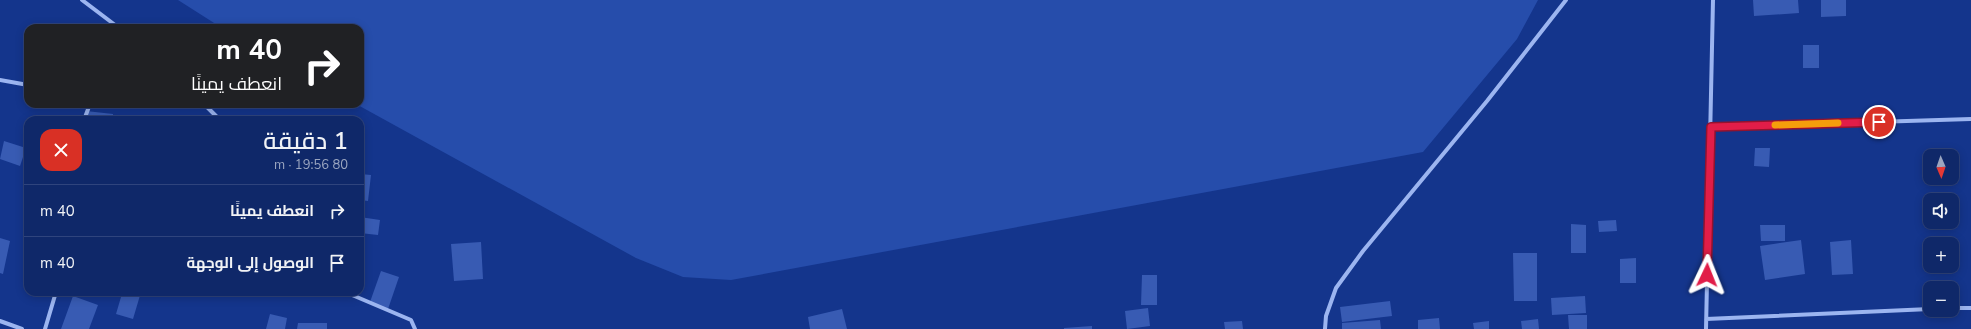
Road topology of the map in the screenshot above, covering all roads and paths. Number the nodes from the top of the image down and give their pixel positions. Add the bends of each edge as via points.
1 (82, 0) edge
2 (1566, 0) edge
3 (1713, 0) edge
4 (114, 24) edge
5 (0, 80) edge
6 (24, 83) edge
7 (208, 108) edge
8 (216, 116) edge
9 (1971, 119) edge
10 (1711, 127) junction
11 (55, 296) edge
12 (354, 296) edge
13 (1959, 308) edge
14 (1971, 308) edge
15 (1923, 309) edge
16 (1706, 319) junction
17 (0, 321) edge
18 (22, 329) edge
19 (45, 329) edge
20 (415, 329) edge
21 (1325, 329) edge
22 (1706, 329) edge

1 - 4 street
2 - 21 street via 1487,101 1363,251 1336,288 1326,316
3 - 10 street
5 - 6 street
7 - 8 street
9 - 10 street
10 - 16 street
11 - 19 street
12 - 20 street via 411,320
13 - 14 street
15 - 16 street
16 - 22 street
17 - 18 street

